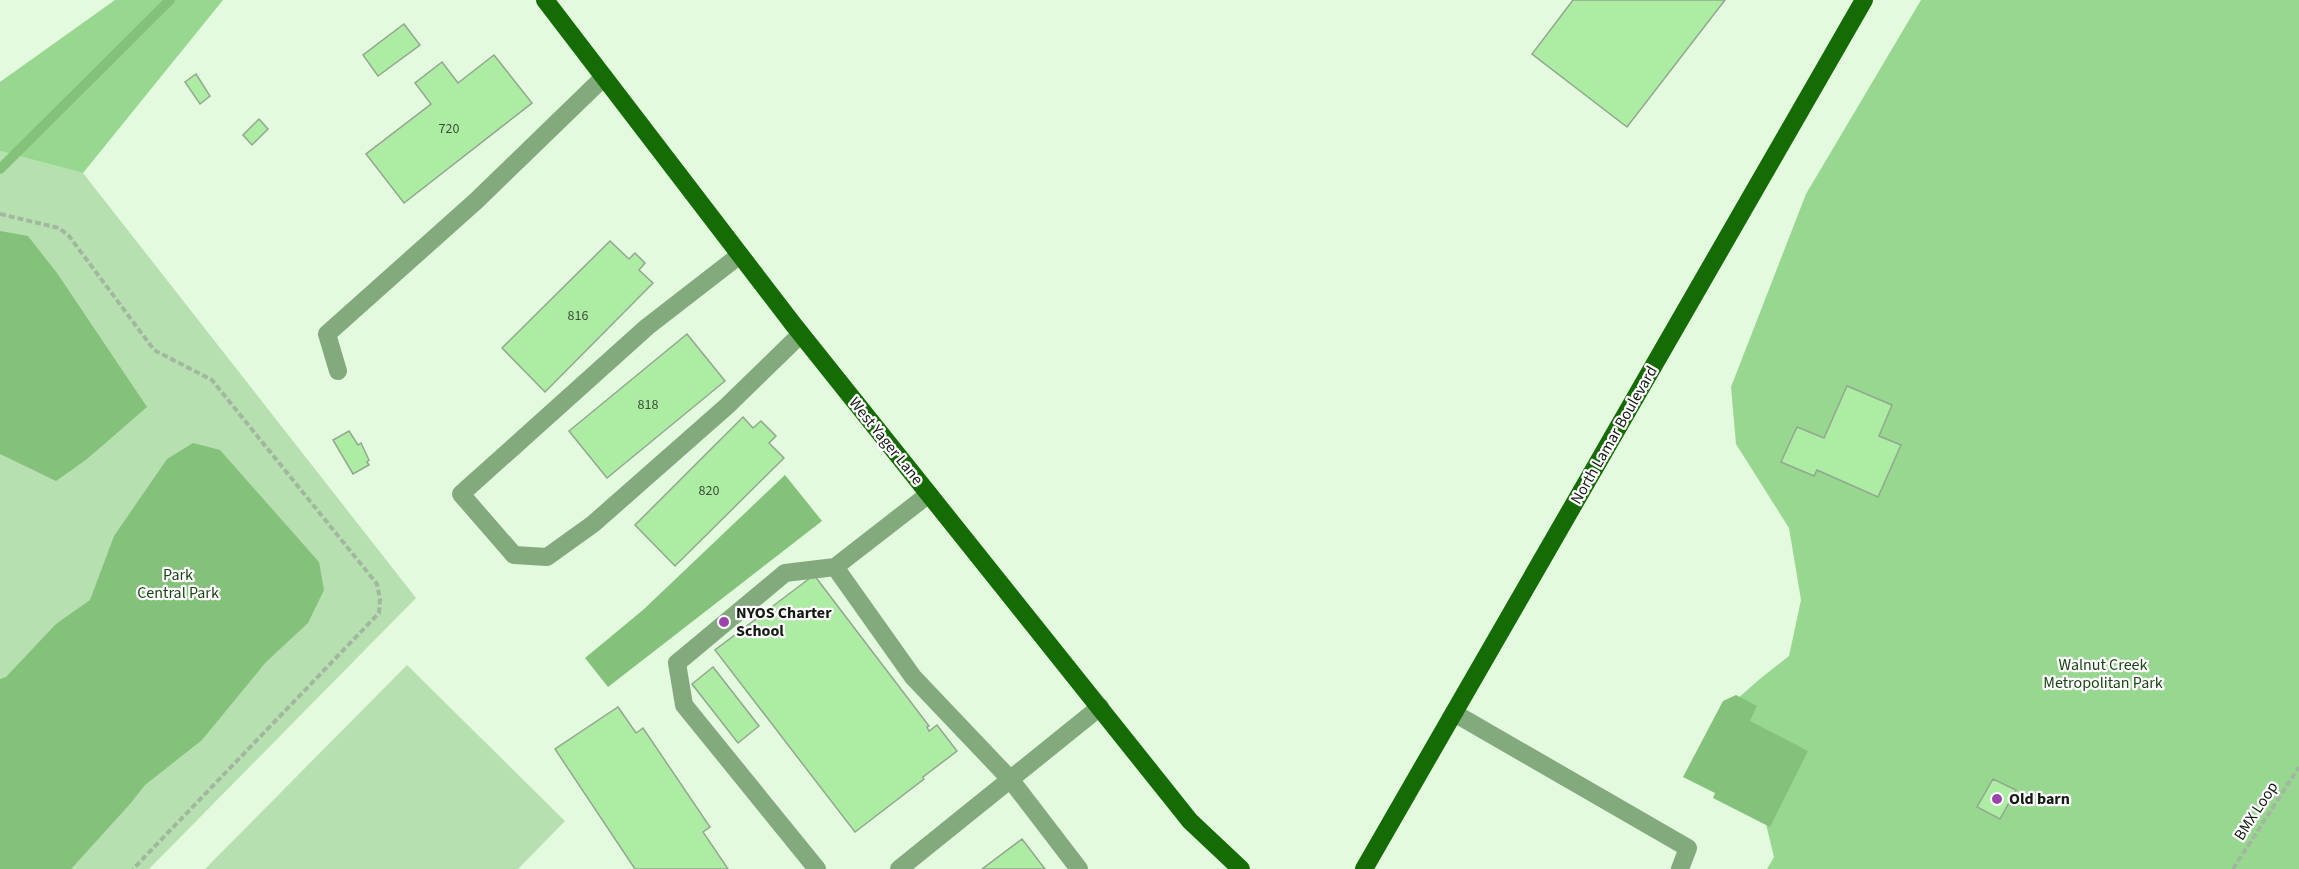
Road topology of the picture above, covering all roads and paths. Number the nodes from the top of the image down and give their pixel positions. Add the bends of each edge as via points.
1 (545, 0) edge
2 (1864, 0) edge
3 (604, 77) junction
4 (0, 214) edge
5 (740, 255) junction
6 (801, 334) junction
7 (338, 371) dead end
8 (929, 494) junction
9 (835, 567) junction
10 (1100, 707) junction
11 (1454, 713) junction
12 (2299, 767) edge
13 (1011, 779) junction
14 (132, 869) edge
15 (818, 869) edge
16 (899, 869) edge
17 (1079, 869) edge
18 (1241, 869) edge
19 (1364, 869) edge
20 (1680, 869) edge
21 (2232, 869) edge

1 - 3 main road, West Yager Lane
2 - 11 main road, North Lamar Boulevard
3 - 5 main road, West Yager Lane
3 - 7 lane via 476,201 327,334
4 - 14 path via 59,228 69,236 154,350 212,380 377,584 379,613
5 - 6 main road, West Yager Lane
5 - 6 lane via 647,327 461,494 514,555 547,557 593,524 727,406
6 - 8 main road, West Yager Lane
8 - 9 lane
8 - 10 main road, West Yager Lane
9 - 13 lane via 913,677
9 - 15 lane via 785,573 677,663 684,705
10 - 13 lane
10 - 18 main road, West Yager Lane via 1190,821
11 - 19 main road, North Lamar Boulevard
11 - 20 lane via 1688,848
12 - 21 path, BMX Loop
13 - 16 lane
13 - 17 lane

